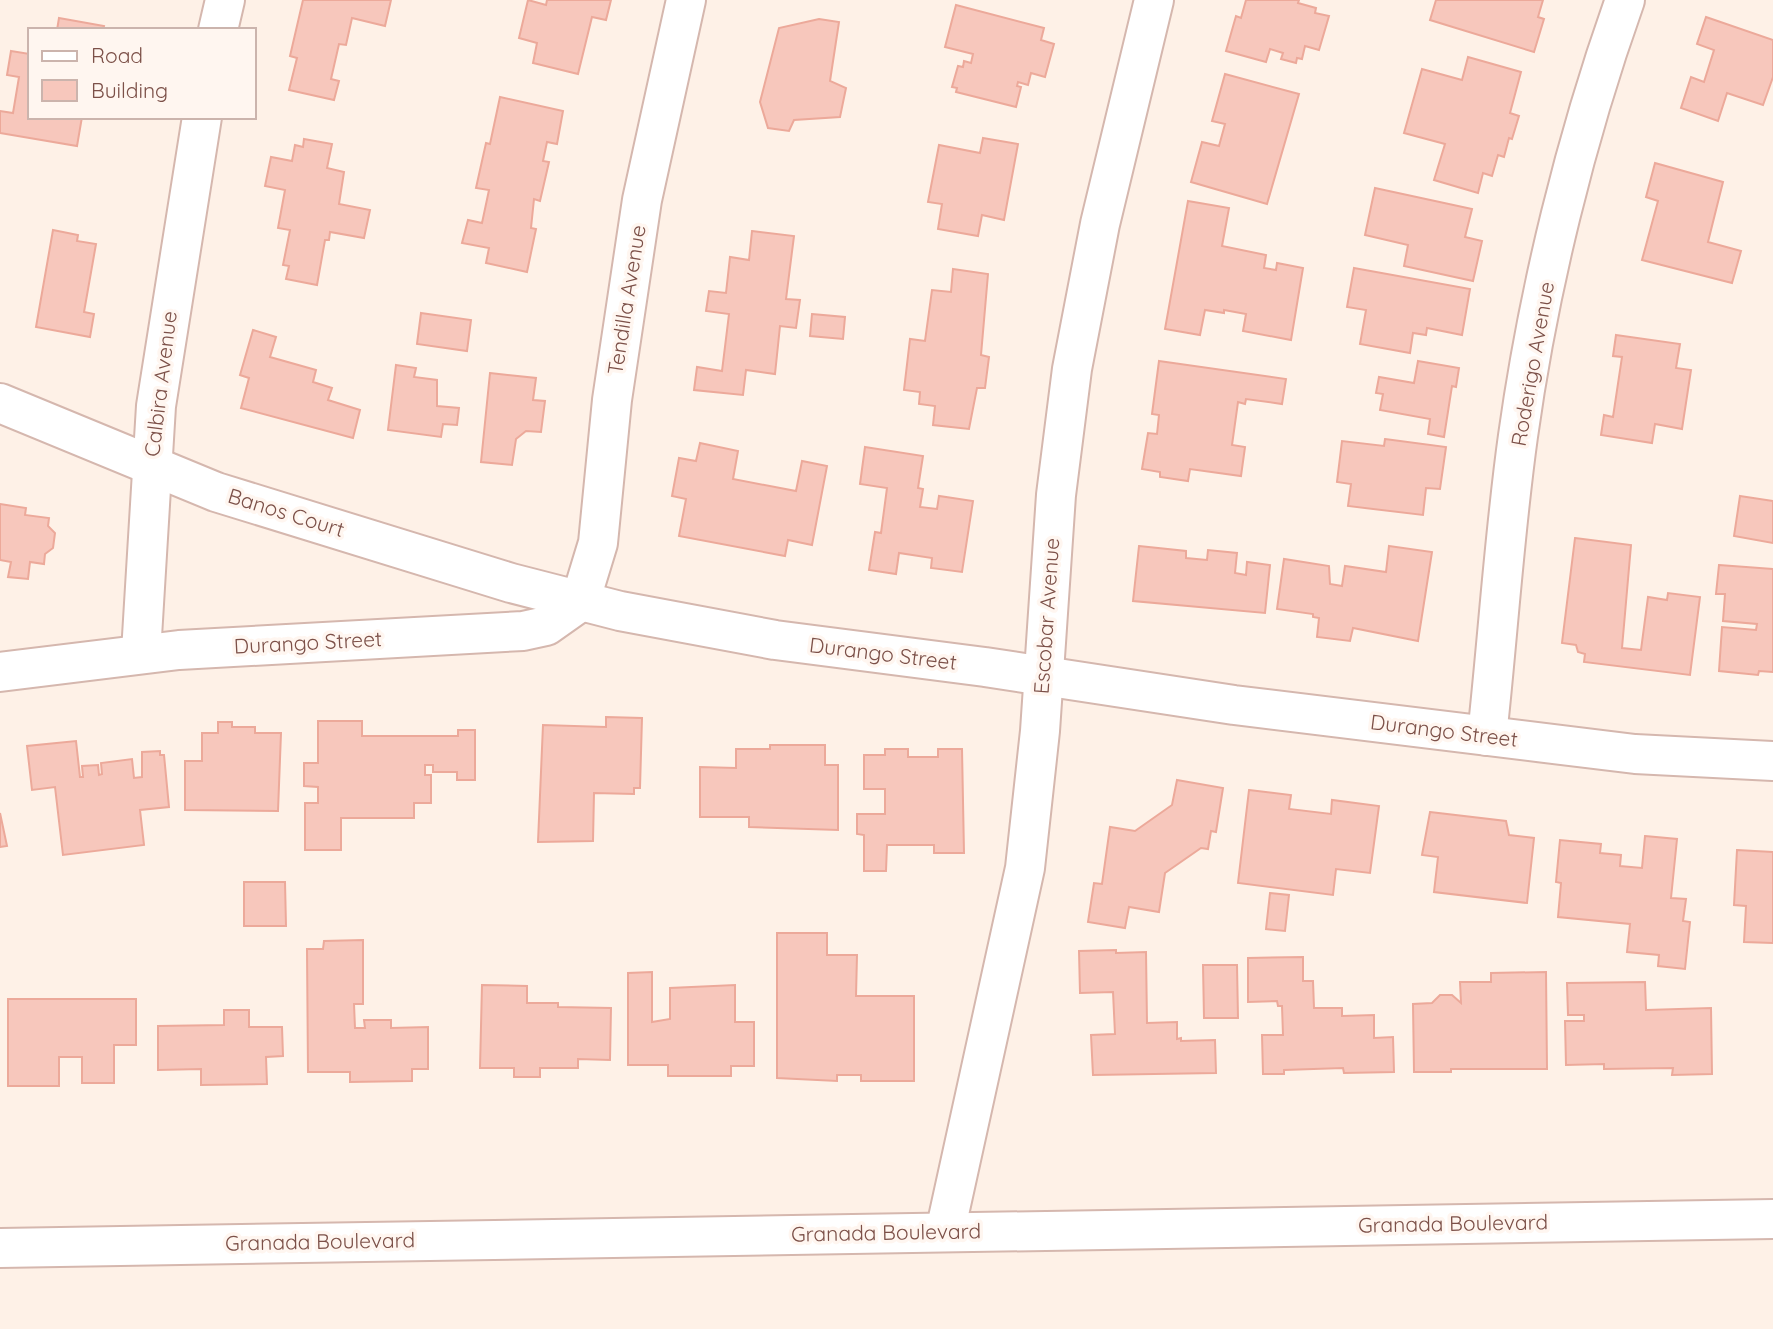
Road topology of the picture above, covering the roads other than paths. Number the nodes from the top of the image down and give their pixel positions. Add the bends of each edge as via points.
1 (225, 0) edge
2 (686, 0) edge
3 (1154, 0) edge
4 (1625, 0) edge
5 (219, 28) edge
6 (202, 119) edge
7 (0, 403) edge
8 (151, 467) junction
9 (580, 602) junction
10 (141, 653) junction
11 (0, 672) edge
12 (1043, 676) junction
13 (1487, 736) junction
14 (1773, 761) edge
15 (1773, 1219) edge
16 (945, 1232) junction
17 (0, 1248) edge

1 - 5 street
2 - 9 street, Tendilla Avenue via 644,190 615,373 597,543
3 - 12 street, Escobar Avenue via 1103,210 1072,369 1056,495
4 - 13 street, Roderigo Avenue via 1589,106 1538,321 1512,480
6 - 8 street, Calbira Avenue via 167,322
7 - 8 street, Banos Court
8 - 9 street, Banos Court via 263,507
8 - 10 street, Calbira Avenue
9 - 10 street, Durango Street via 546,626 523,631
9 - 12 street, Durango Street via 787,642
10 - 11 street, Durango Street
12 - 13 street, Durango Street
12 - 16 street, Escobar Avenue via 1025,867
13 - 14 street, Durango Street via 1635,754
15 - 16 street, Granada Boulevard
16 - 17 street, Granada Boulevard

